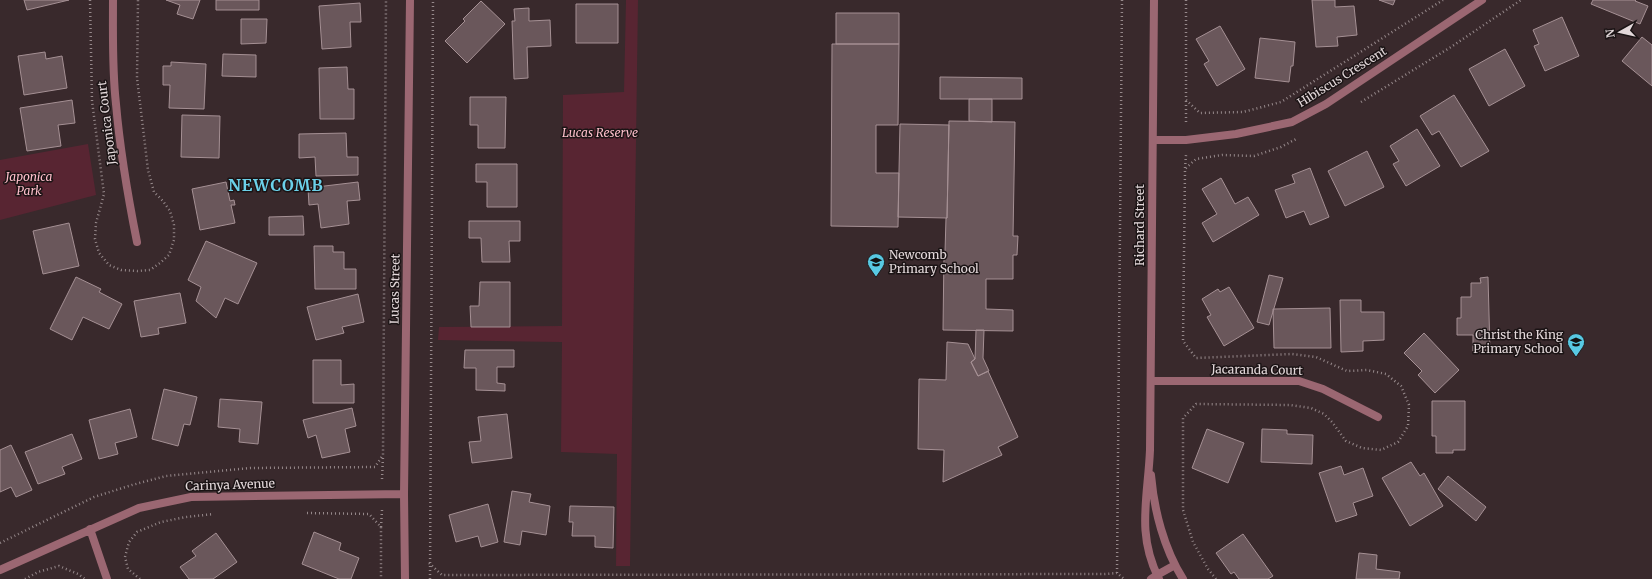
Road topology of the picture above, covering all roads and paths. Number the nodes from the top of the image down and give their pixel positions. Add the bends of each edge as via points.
1 (113, 0) edge
2 (386, 0) edge
3 (410, 0) edge
4 (433, 0) edge
5 (1122, 0) edge
6 (1154, 0) edge
7 (1186, 0) edge
8 (1443, 0) edge
9 (1482, 0) edge
10 (1521, 0) edge
11 (1357, 105) dead end
12 (1303, 136) dead end
13 (1152, 140) junction
14 (137, 242) dead end
15 (1151, 381) junction
16 (1378, 417) dead end
17 (1150, 450) junction
18 (375, 467) dead end
19 (404, 494) junction
20 (299, 513) dead end
21 (215, 514) dead end
22 (90, 529) junction
23 (430, 563) junction
24 (1175, 565) junction
25 (0, 570) edge
26 (1117, 573) junction
27 (1156, 578) edge
28 (25, 579) edge
29 (85, 579) edge
30 (107, 579) edge
31 (140, 579) edge
32 (381, 579) edge
33 (405, 579) edge
34 (430, 579) edge
35 (1124, 579) edge
36 (1183, 579) edge
37 (1216, 579) edge

1 - 14 street, Japonica Court via 112,46 116,104 127,190
2 - 18 path via 383,455
3 - 19 street, Lucas Street
4 - 23 path
5 - 26 path
6 - 13 street, Richard Street
7 - 8 path via 1186,100 1200,114 1243,112 1281,102
9 - 13 street, Hibiscus Crescent via 1326,104 1292,122 1236,134 1186,140
10 - 11 path
12 - 37 path via 1254,156 1196,159 1185,169 1183,341 1196,358 1292,354 1316,357 1347,371 1367,370 1386,374 1401,386 1404,392 1409,405 1408,426 1398,442 1381,450 1362,448 1346,441 1324,414 1311,408 1290,405 1196,404 1183,418 1183,510 1193,542
13 - 15 street, Richard Street
15 - 16 street, Jacaranda Court via 1299,381 1323,389
15 - 17 street, Richard Street
17 - 24 street, Richard Street via 1156,502
17 - 27 street, Richard Street via 1144,520
19 - 22 street, Carinya Avenue via 191,497 140,508
19 - 33 street, Lucas Street
20 - 32 path via 369,514 381,527
21 - 31 path via 161,522 137,532 125,557 128,569
22 - 25 street, Carinya Avenue
22 - 30 street
23 - 26 path via 442,575
23 - 34 path
24 - 27 street
24 - 36 street, Richard Street
26 - 35 path
28 - 29 path via 59,566

